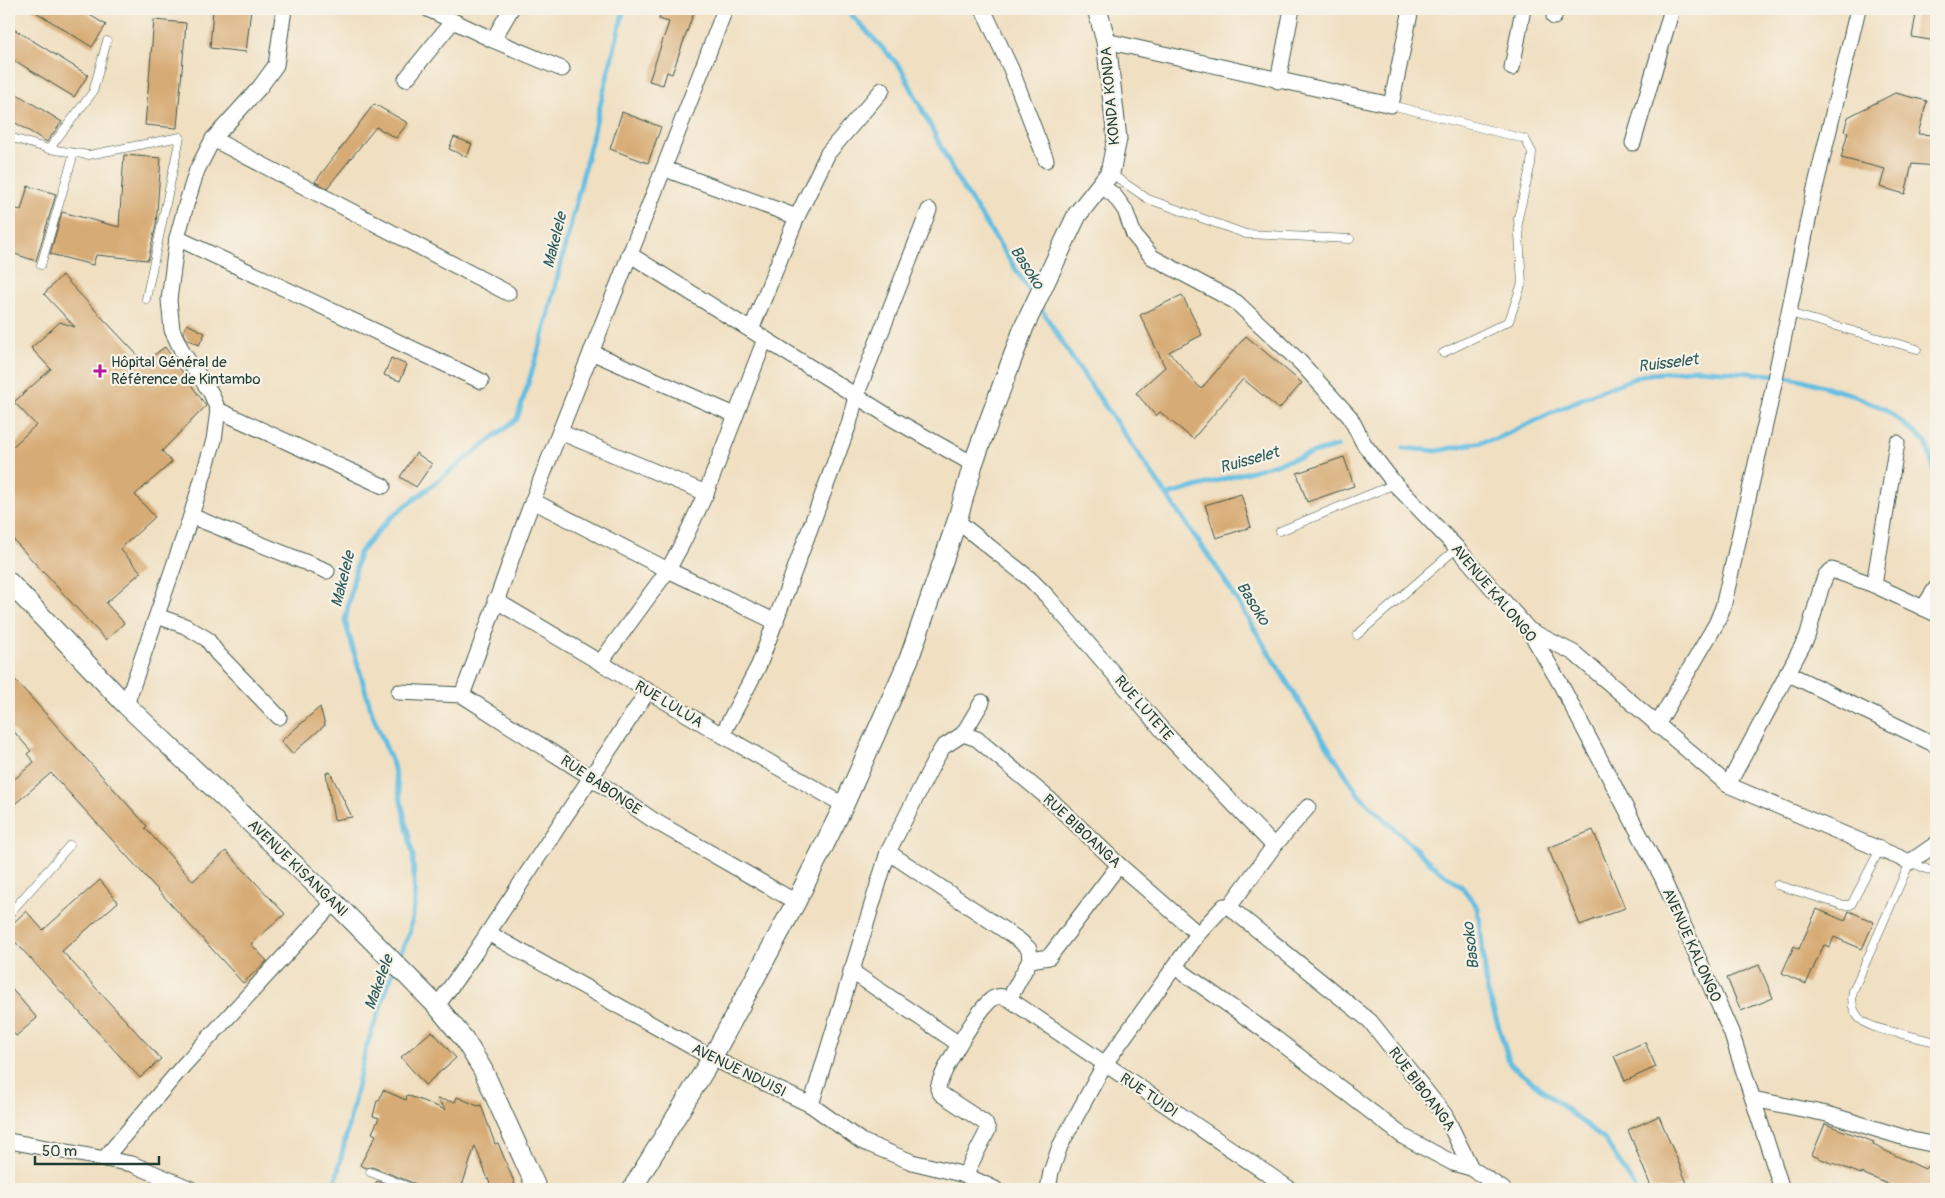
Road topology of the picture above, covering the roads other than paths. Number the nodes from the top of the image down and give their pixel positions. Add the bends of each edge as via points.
1 (284, 9) edge
2 (428, 9) edge
3 (511, 9) edge
4 (724, 9) edge
5 (983, 9) edge
6 (1097, 9) edge
7 (1292, 9) edge
8 (1411, 9) edge
9 (1523, 9) edge
10 (1672, 9) edge
11 (1858, 9) edge
12 (452, 22) junction
13 (493, 40) junction
14 (107, 41) dead end
15 (1106, 41) junction
16 (1512, 68) dead end
17 (562, 69) dead end
18 (406, 80) dead end
19 (1278, 81) junction
20 (882, 90) dead end
21 (1391, 105) junction
22 (9, 136) edge
23 (213, 139) junction
24 (1633, 143) dead end
25 (49, 149) junction
26 (74, 153) junction
27 (1046, 160) dead end
28 (665, 169) junction
29 (1106, 179) junction
30 (929, 210) dead end
31 (797, 217) junction
32 (177, 238) junction
33 (1350, 239) dead end
34 (630, 254) junction
35 (41, 265) dead end
36 (508, 293) dead end
37 (146, 299) dead end
38 (1789, 313) junction
39 (751, 330) junction
40 (765, 339) junction
41 (1917, 350) dead end
42 (590, 352) junction
43 (1443, 352) dead end
44 (481, 381) dead end
45 (856, 396) junction
46 (218, 410) junction
47 (735, 415) junction
48 (560, 432) junction
49 (1897, 443) dead end
50 (973, 464) junction
51 (1395, 484) junction
52 (383, 486) dead end
53 (706, 493) junction
54 (533, 501) junction
55 (191, 516) junction
56 (957, 521) junction
57 (1280, 531) dead end
58 (1457, 548) junction
59 (668, 570) junction
60 (326, 571) dead end
61 (9, 582) edge
62 (1874, 585) junction
63 (1936, 588) edge
64 (495, 600) junction
65 (1930, 611) edge
66 (157, 616) junction
67 (776, 622) junction
68 (1529, 630) junction
69 (1357, 635) dead end
70 (600, 663) junction
71 (1787, 673) junction
72 (399, 692) dead end
73 (648, 692) junction
74 (462, 695) junction
75 (982, 702) dead end
76 (126, 705) junction
77 (279, 716) dead end
78 (1657, 725) junction
79 (963, 734) junction
80 (722, 735) junction
81 (1936, 745) edge
82 (592, 778) junction
83 (1728, 785) junction
84 (844, 805) junction
85 (1308, 807) dead end
86 (70, 845) dead end
87 (1936, 845) edge
88 (1274, 846) junction
89 (1880, 849) junction
90 (888, 852) junction
91 (1910, 862) junction
92 (1119, 865) junction
93 (1936, 873) edge
94 (1777, 885) dead end
95 (334, 902) junction
96 (796, 902) junction
97 (1226, 907) junction
98 (9, 914) edge
99 (488, 933) junction
100 (1198, 934) junction
101 (1030, 960) junction
102 (1176, 967) junction
103 (851, 972) junction
104 (1009, 999) junction
105 (437, 1006) junction
106 (1936, 1042) edge
107 (959, 1044) junction
108 (712, 1058) junction
109 (1104, 1065) junction
110 (1752, 1098) junction
111 (812, 1105) junction
112 (9, 1141) edge
113 (1936, 1145) edge
114 (104, 1159) junction
115 (1471, 1168) junction
116 (370, 1172) dead end
117 (965, 1175) junction
118 (1274, 1185) edge
119 (190, 1189) edge
120 (414, 1189) edge
121 (537, 1189) edge
122 (632, 1189) edge
123 (995, 1189) edge
124 (1048, 1189) edge
125 (1290, 1189) edge
126 (1503, 1189) edge
127 (1782, 1189) edge

1 - 23 street via 276,64
2 - 12 street
3 - 13 street
4 - 28 street
5 - 27 street via 1011,69
6 - 15 street, KONDA KONDA
7 - 19 street
8 - 21 street
9 - 16 street
10 - 24 street
11 - 38 street
12 - 13 street
12 - 18 street
13 - 17 street
14 - 25 lane via 92,92
15 - 19 street
15 - 29 street, KONDA KONDA via 1117,139
19 - 21 street
20 - 31 street via 828,153
21 - 43 lane via 1525,139 1532,152 1518,218 1522,283 1509,321
22 - 25 lane
23 - 32 street via 198,170
23 - 36 street
25 - 26 lane
26 - 35 lane
26 - 37 lane via 99,154 180,137
28 - 31 street
28 - 34 street
29 - 33 lane via 1148,199 1246,234
29 - 50 street, KONDA KONDA via 1077,215 1024,327
29 - 51 street, AVENUE KALONGO via 1125,210 1134,234 1152,257 1236,302 1300,362 1350,417 1364,444
30 - 45 street
31 - 39 street
32 - 44 street
32 - 46 street via 168,300 172,330
34 - 39 street
34 - 42 street
38 - 41 lane
38 - 78 street via 1723,607
39 - 40 street
40 - 45 street
40 - 47 street
42 - 47 street
42 - 48 street
45 - 50 street
45 - 67 street via 849,424
46 - 52 street
46 - 55 street via 214,440
47 - 53 street
48 - 53 street
48 - 54 street
49 - 62 street
50 - 56 street, KONDA KONDA
51 - 57 lane
51 - 58 street, AVENUE KALONGO
53 - 59 street
54 - 59 street
54 - 64 street
55 - 60 street
55 - 66 street
56 - 84 street, KONDA KONDA via 909,660
56 - 88 street, RUE LUTETE via 1047,596 1164,732
58 - 68 street, AVENUE KALONGO
58 - 69 lane
59 - 67 street
59 - 70 street
61 - 76 street, AVENUE KISANGANI
62 - 65 street
62 - 71 street via 1832,570 1826,575 1807,637
63 - 65 street
64 - 70 street, RUE LULUA
64 - 74 street
66 - 76 street
66 - 77 street via 185,626 207,639 216,654
67 - 80 street via 753,679
68 - 78 street via 1574,653
68 - 110 street, AVENUE KALONGO via 1650,853 1731,1032
70 - 73 street, RUE LULUA
71 - 81 street
71 - 83 street
72 - 74 street, RUE BABONGE
73 - 80 street, RUE LULUA
73 - 82 street
74 - 82 street, RUE BABONGE
75 - 79 street
76 - 95 street, AVENUE KISANGANI
78 - 83 street
79 - 90 street via 943,747
79 - 92 street, RUE BIBOANGA via 977,740 1055,804
80 - 84 street, RUE LULUA
82 - 96 street, RUE BABONGE via 653,820
82 - 99 street
83 - 89 street
84 - 96 street, KONDA KONDA
85 - 88 street
86 - 98 lane
87 - 91 street
88 - 97 street
89 - 91 street
89 - 94 lane via 1851,905
90 - 101 street via 1019,940 1028,949
90 - 103 street
91 - 93 lane
91 - 106 lane via 1852,1001 1863,1022 1874,1028
92 - 100 street, RUE BIBOANGA
92 - 101 street via 1049,957
95 - 105 street, AVENUE KISANGANI
95 - 114 street via 183,1066
96 - 108 street, KONDA KONDA
97 - 100 street
97 - 115 street, RUE BIBOANGA via 1370,1021 1445,1115
99 - 105 street
99 - 108 street, AVENUE NDUISI
100 - 102 street
101 - 104 street
102 - 109 street
102 - 115 street, RUE BIBOANGA via 1404,1137 1453,1164
103 - 107 street
103 - 111 street
104 - 107 street via 992,998
104 - 109 street, RUE TUIDI
105 - 121 street, AVENUE KISANGANI via 464,1039 483,1070
107 - 117 street via 938,1082 938,1089 985,1123 988,1130
108 - 111 street, AVENUE NDUISI
108 - 122 street, KONDA KONDA
109 - 118 street, RUE TUIDI
109 - 124 street via 1060,1146
110 - 113 street via 1827,1114
110 - 127 street, AVENUE KALONGO
111 - 117 street, AVENUE NDUISI via 861,1141 912,1162
112 - 114 street
114 - 119 street via 139,1167
115 - 126 street
116 - 120 lane
117 - 123 street, AVENUE NDUISI
118 - 125 street, RUE TUIDI

